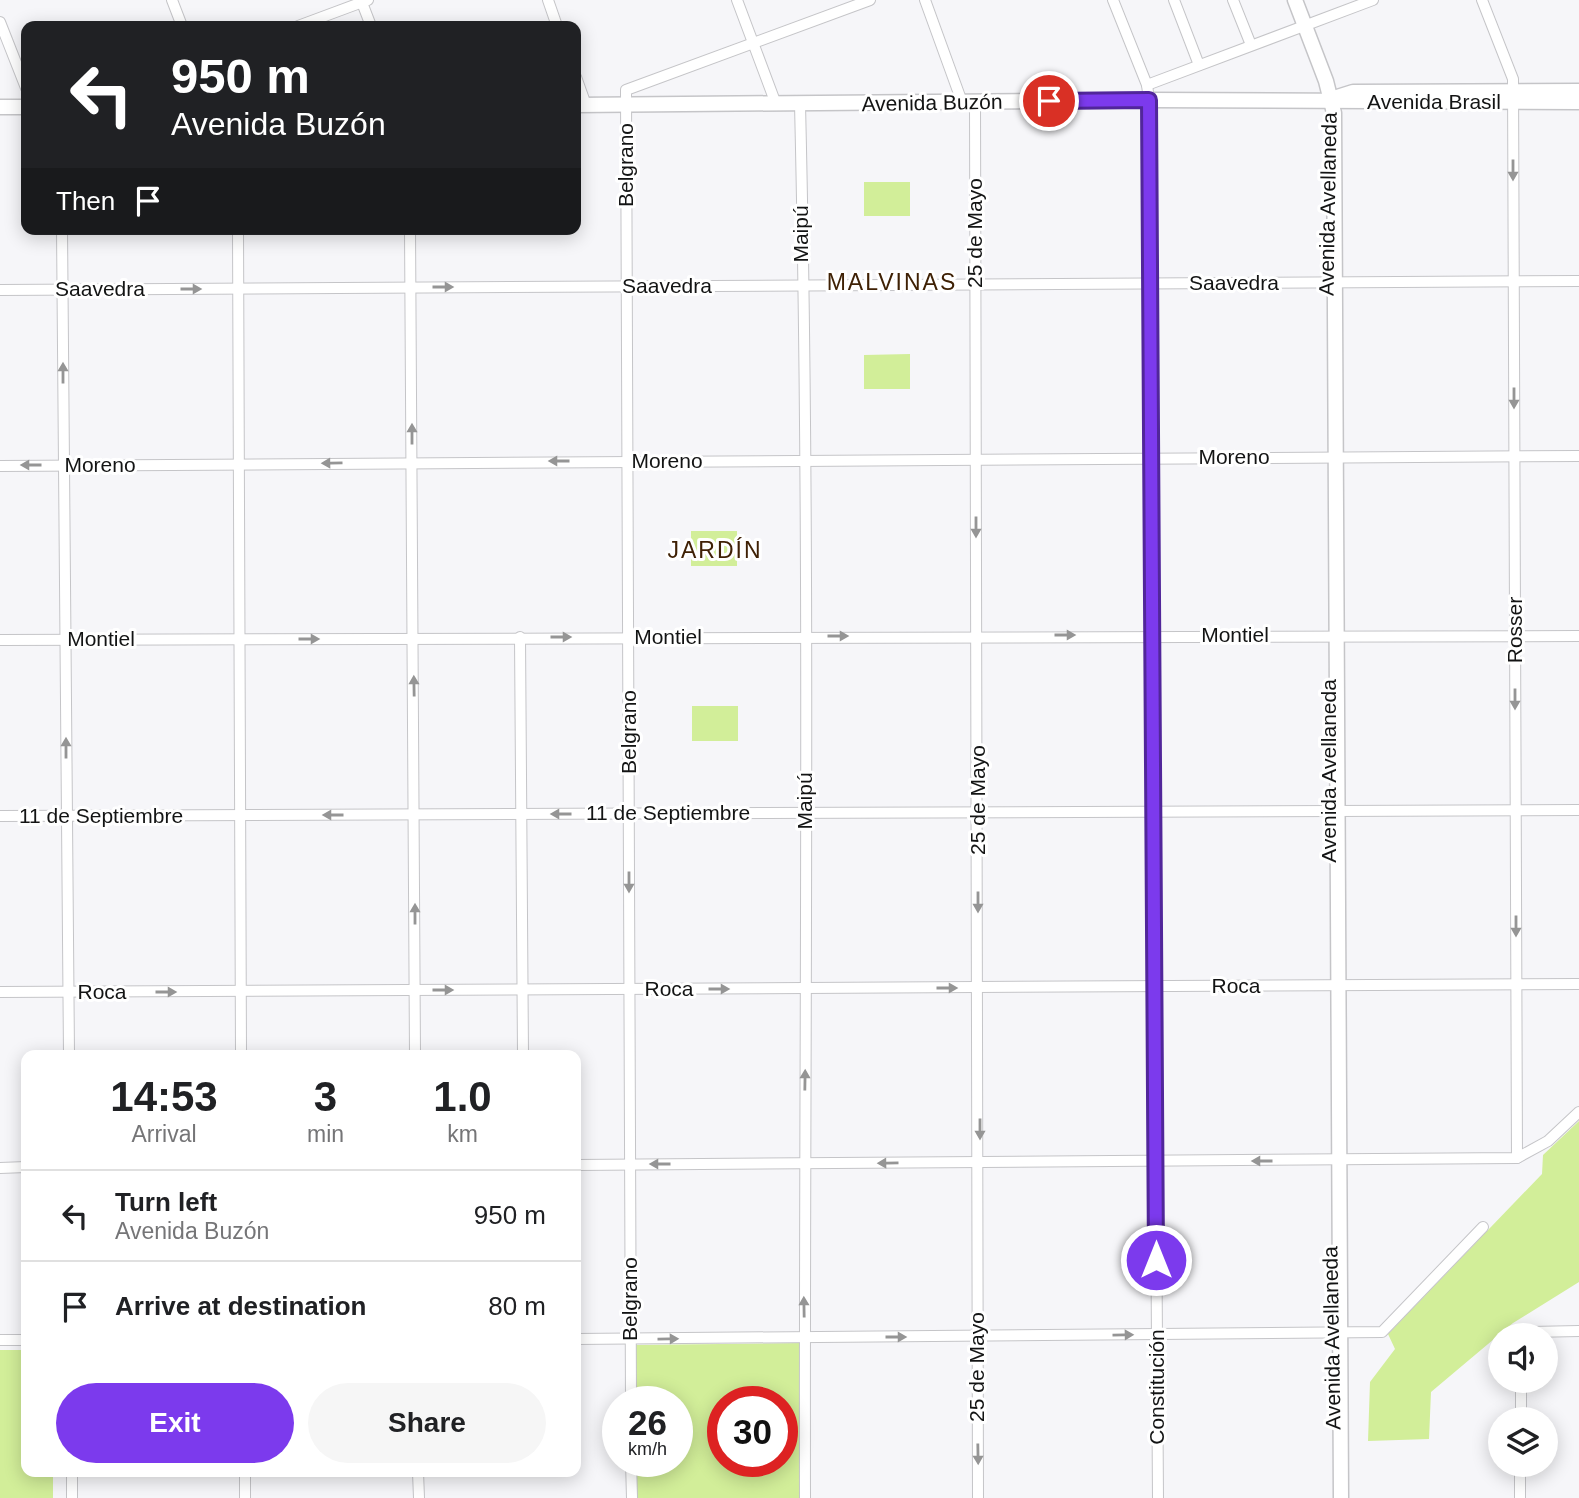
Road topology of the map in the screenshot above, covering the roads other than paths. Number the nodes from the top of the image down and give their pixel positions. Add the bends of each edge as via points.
1 (172, 0) edge
2 (548, 0) edge
3 (737, 0) edge
4 (870, 0) edge
5 (925, 0) edge
6 (1113, 0) edge
7 (1174, 0) edge
8 (1233, 0) edge
9 (1295, 0) edge
10 (1373, 0) edge
11 (1482, 0) edge
12 (363, 1) edge
13 (180, 21) edge
14 (311, 21) edge
15 (369, 21) edge
16 (556, 21) edge
17 (0, 22) edge
18 (1304, 25) junction
19 (753, 43) junction
20 (1251, 45) junction
21 (1199, 65) junction
22 (21, 75) edge
23 (1147, 85) junction
24 (1579, 91) edge
25 (1512, 96) junction
26 (1149, 100) junction
27 (1329, 100) junction
28 (968, 102) junction
29 (1579, 102) edge
30 (626, 104) junction
31 (776, 104) junction
32 (800, 104) junction
33 (581, 105) edge
34 (0, 107) edge
35 (21, 107) edge
36 (62, 235) edge
37 (238, 235) edge
38 (410, 235) edge
39 (1579, 281) edge
40 (1514, 282) junction
41 (1330, 283) junction
42 (975, 284) junction
43 (1150, 284) junction
44 (802, 285) junction
45 (627, 286) junction
46 (238, 288) junction
47 (411, 288) junction
48 (63, 289) junction
49 (0, 290) edge
50 (1331, 456) junction
51 (1514, 456) junction
52 (1579, 456) edge
53 (1151, 458) junction
54 (976, 459) junction
55 (803, 460) junction
56 (628, 461) junction
57 (412, 462) junction
58 (240, 464) junction
59 (64, 465) junction
60 (0, 466) edge
61 (1332, 634) junction
62 (1152, 635) junction
63 (804, 636) junction
64 (977, 636) junction
65 (1515, 636) junction
66 (1579, 636) edge
67 (628, 637) junction
68 (520, 638) junction
69 (65, 639) junction
70 (241, 639) junction
71 (413, 639) junction
72 (0, 640) edge
73 (1516, 810) junction
74 (1579, 810) edge
75 (1153, 811) junction
76 (1333, 811) junction
77 (978, 812) junction
78 (805, 813) junction
79 (521, 814) junction
80 (629, 814) junction
81 (240, 815) junction
82 (415, 815) junction
83 (0, 816) edge
84 (67, 816) junction
85 (1516, 985) junction
86 (1579, 985) edge
87 (1334, 986) junction
88 (1154, 987) junction
89 (807, 988) junction
90 (979, 988) junction
91 (629, 989) junction
92 (523, 990) junction
93 (415, 991) junction
94 (0, 992) edge
95 (68, 992) junction
96 (241, 992) junction
97 (69, 1050) edge
98 (241, 1050) edge
99 (415, 1050) edge
100 (523, 1050) edge
101 (1579, 1112) edge
102 (1517, 1158) junction
103 (1335, 1160) junction
104 (1156, 1161) junction
105 (980, 1162) junction
106 (581, 1164) edge
107 (630, 1164) junction
108 (803, 1164) junction
109 (21, 1167) edge
110 (0, 1168) edge
111 (1483, 1227) dead end
112 (1558, 1331) edge
113 (1579, 1331) edge
114 (1336, 1333) junction
115 (1157, 1334) junction
116 (805, 1337) junction
117 (977, 1337) junction
118 (581, 1339) edge
119 (0, 1340) edge
120 (21, 1340) edge
121 (630, 1340) junction
122 (631, 1386) edge
123 (72, 1477) edge
124 (245, 1477) edge
125 (418, 1477) edge
126 (631, 1477) edge
127 (1520, 1477) edge
128 (72, 1498) edge
129 (246, 1498) edge
130 (419, 1498) edge
131 (632, 1498) edge
132 (805, 1498) edge
133 (978, 1498) edge
134 (1158, 1498) edge
135 (1334, 1498) edge
136 (1340, 1498) edge
137 (1520, 1498) edge

1 - 13 street
2 - 16 street
3 - 19 street
4 - 19 street
5 - 28 street, 25 de Mayo
6 - 23 street, Constitución
7 - 21 street
8 - 20 street
9 - 18 main road
10 - 18 street
11 - 25 street, Rosser via 1512,75
12 - 14 street
12 - 15 street
17 - 22 street
18 - 20 street
18 - 27 main road
19 - 30 street via 626,90
19 - 31 street
20 - 21 street
21 - 23 street
23 - 26 street, Constitución
24 - 25 main road, Avenida Brasil
25 - 27 main road, Avenida Brasil via 1353,103
25 - 29 main road, Avenida Brasil
25 -> 40 street, Rosser
26 - 27 main road, Avenida Buzón
26 - 28 main road, Avenida Buzón
26 - 43 street, Constitución
27 - 41 main road, Avenida Avellaneda via 1325,117
28 - 32 main road, Avenida Buzón
28 - 42 street, 25 de Mayo
30 - 31 main road, Avenida Buzón
30 - 33 main road, Avenida Buzón
30 - 45 street, Belgrano
31 - 32 main road, Avenida Buzón
32 - 44 street, Maipú
34 - 35 main road
36 - 48 street
37 - 46 street
38 - 47 street
39 - 40 street, Saavedra
40 - 41 street, Saavedra
40 -> 51 street, Rosser
41 - 43 street, Saavedra
41 - 50 main road, Avenida Avellaneda
42 - 43 street, Saavedra
42 - 44 street, Saavedra
42 - 54 street, 25 de Mayo
43 - 53 street, Constitución
44 - 45 street, Saavedra
44 - 55 street, Maipú
47 -> 45 street, Saavedra
45 - 56 street, Belgrano
46 - 47 street, Saavedra
48 -> 46 street, Saavedra
46 - 58 street
57 -> 47 street
48 - 49 street, Saavedra
59 -> 48 street
50 - 51 street, Moreno
50 - 53 street, Moreno
50 - 61 main road, Avenida Avellaneda
51 - 52 street, Moreno
51 - 65 street, Rosser
53 - 54 street, Moreno
53 - 62 street, Constitución
54 - 55 street, Moreno
54 -> 64 street, 25 de Mayo
55 - 56 street, Moreno
55 - 63 street, Maipú
56 -> 57 street, Moreno
56 - 67 street, Belgrano
57 -> 58 street, Moreno
57 - 71 street
58 - 59 street, Moreno
58 - 70 street
59 -> 60 street, Moreno
59 - 69 street
61 - 62 street, Montiel
61 - 65 street, Montiel
61 - 76 main road, Avenida Avellaneda
64 -> 62 street, Montiel
62 - 75 street, Constitución
63 -> 64 street, Montiel
63 - 67 street, Montiel
63 - 78 street, Maipú
64 - 77 street, 25 de Mayo
65 - 66 street, Montiel
65 -> 73 street, Rosser
68 -> 67 street, Montiel
67 - 80 street, Belgrano
68 - 71 street, Montiel
68 - 79 street
69 - 70 street, Montiel
69 - 72 street, Montiel
84 -> 69 street
70 -> 71 street, Montiel
70 - 81 street
82 -> 71 street
73 - 74 street, 11 de Septiembre
73 - 76 street, 11 de Septiembre
73 -> 85 street, Rosser
75 - 76 street, 11 de Septiembre
75 - 77 street, 11 de Septiembre
75 - 88 street, Constitución
76 - 87 main road, Avenida Avellaneda
77 - 78 street, 11 de Septiembre
77 -> 90 street, 25 de Mayo
78 - 80 street, 11 de Septiembre
78 - 89 street, Maipú
80 -> 79 street, 11 de Septiembre
79 - 82 street, 11 de Septiembre
79 - 92 street
80 -> 91 street, Belgrano
82 -> 81 street, 11 de Septiembre
81 - 84 street, 11 de Septiembre
81 - 96 street
93 -> 82 street
83 - 84 street, 11 de Septiembre
84 - 95 street
85 - 86 street, Roca
85 - 87 street, Roca
85 - 102 street, Rosser
87 - 88 street, Roca
87 - 103 main road, Avenida Avellaneda
88 - 90 street, Roca
88 - 104 street, Constitución
89 -> 90 street, Roca
91 -> 89 street, Roca
108 -> 89 street, Maipú
90 -> 105 street, 25 de Mayo
91 - 92 street, Roca
91 - 107 street, Belgrano
93 -> 92 street, Roca
92 - 100 street
93 - 96 street, Roca
93 - 99 street
94 - 95 street, Roca
95 -> 96 street, Roca
95 - 97 street
96 - 98 street
101 - 102 street via 1548,1141
102 - 103 street
103 -> 104 street
103 - 114 main road, Avenida Avellaneda
104 - 105 street
104 - 115 street, Constitución
105 -> 108 street
105 - 117 street, 25 de Mayo
106 - 107 street
108 -> 107 street
107 - 121 street, Belgrano
116 -> 108 street, Maipú
109 - 110 street
111 - 114 street via 1382,1332
112 - 113 street
114 - 115 street
114 - 135 main road, Avenida Avellaneda
114 - 136 main road, Avenida Avellaneda
117 -> 115 street
115 - 134 street, Constitución
116 -> 117 street
121 -> 116 street
116 - 132 street, Maipú
117 -> 133 street, 25 de Mayo
118 - 121 street
119 - 120 street
121 - 122 street, Belgrano
123 - 128 street
124 - 129 street
125 - 130 street
126 - 131 street
127 - 137 street

